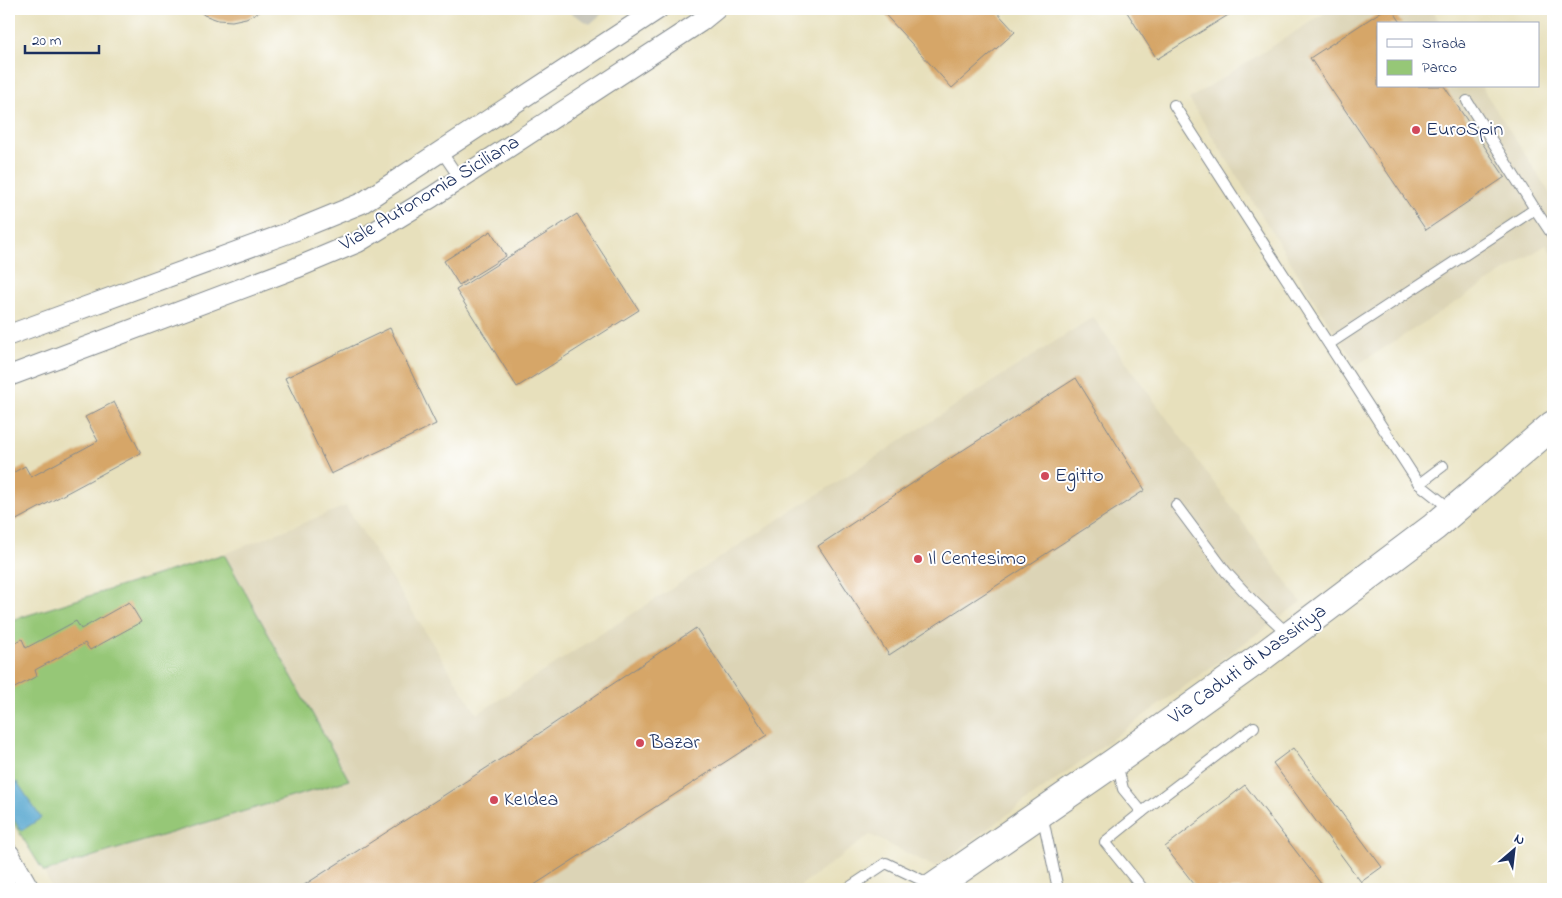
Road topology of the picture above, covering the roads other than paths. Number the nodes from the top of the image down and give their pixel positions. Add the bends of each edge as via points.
1 (658, 9) edge
2 (716, 9) edge
3 (1467, 101) dead end
4 (1174, 105) dead end
5 (441, 151) junction
6 (460, 179) junction
7 (1535, 210) junction
8 (1553, 236) edge
9 (9, 335) edge
10 (1329, 344) junction
11 (9, 376) edge
12 (1553, 425) edge
13 (1443, 466) dead end
14 (1420, 484) junction
15 (1176, 505) dead end
16 (1453, 511) junction
17 (1290, 636) junction
18 (1254, 727) dead end
19 (1116, 762) junction
20 (1142, 812) junction
21 (1041, 813) junction
22 (9, 854) edge
23 (933, 888) edge
24 (29, 889) edge
25 (847, 889) edge
26 (1058, 889) edge
27 (1143, 889) edge

1 - 5 street, Viale Autonomia Siciliana
2 - 6 street, Viale Autonomia Siciliana
3 - 7 lane
4 - 10 lane
5 - 6 lane
5 - 9 street, Viale Autonomia Siciliana via 362,203
6 - 11 street, Viale Autonomia Siciliana via 358,242
7 - 8 lane
7 - 10 lane
10 - 14 lane
12 - 16 street, Via Caduti di Nassiriya
13 - 14 lane
14 - 16 lane
15 - 17 lane via 1226,572
16 - 17 street, Via Caduti di Nassiriya
17 - 19 street, Via Caduti di Nassiriya
18 - 20 lane
19 - 20 lane via 1123,788
19 - 21 street, Via Caduti di Nassiriya
20 - 27 lane via 1105,842
21 - 23 street, Via Caduti di Nassiriya
21 - 26 lane
22 - 24 street
23 - 25 lane via 886,864

